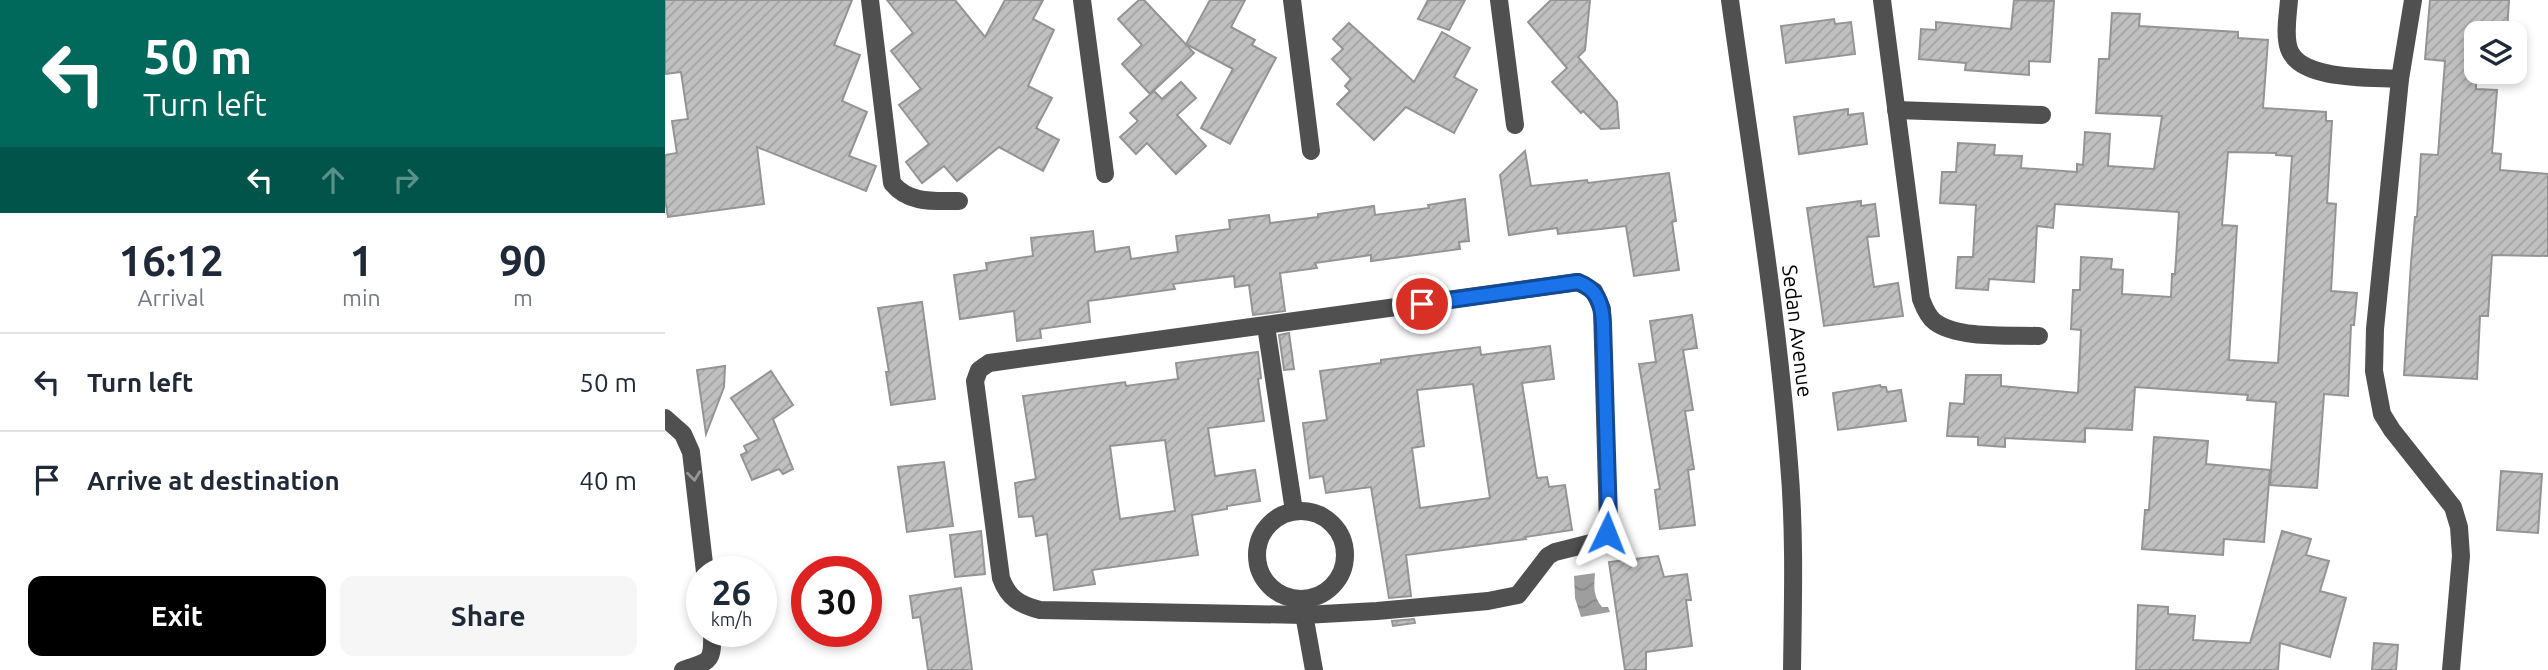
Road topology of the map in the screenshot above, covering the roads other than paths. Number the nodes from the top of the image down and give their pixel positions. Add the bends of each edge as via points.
1 (870, 0) edge
2 (1081, 0) edge
3 (1292, 0) edge
4 (1499, 0) edge
5 (1730, 0) edge
6 (1882, 0) edge
7 (2289, 0) edge
8 (2413, 0) edge
9 (2400, 79) junction
10 (1896, 110) junction
11 (2042, 116) dead end
12 (1515, 125) dead end
13 (1311, 151) dead end
14 (1105, 174) dead end
15 (959, 201) dead end
16 (1266, 326) junction
17 (2039, 336) dead end
18 (665, 418) edge
19 (1294, 511) junction
20 (703, 556) edge
21 (1303, 607) junction
22 (711, 647) edge
23 (703, 668) edge
24 (683, 670) edge
25 (1314, 670) edge
26 (1792, 670) edge
27 (2451, 670) edge

1 - 15 street via 892,183 913,198
2 - 14 street
3 - 13 street
4 - 12 street
5 - 26 street, Sedan Avenue via 1789,465
6 - 10 street
7 - 9 street via 2289,51 2302,65 2321,73
8 - 9 street
9 - 27 street via 2374,371 2382,414 2453,507 2459,527 2461,556
10 - 11 street
10 - 17 street via 1921,299 1927,313 1935,322 1962,332
16 - 19 street
16 - 21 street via 993,362 979,370 975,381 1001,578 1006,593 1024,606 1039,610
16 - 21 street via 1578,282 1594,290 1602,309 1607,533 1595,542 1548,556 1522,591 1512,597 1377,611
18 -> 20 street via 683,434 691,452
19 - 21 street via 1280,515 1260,537 1258,566 1274,590
19 - 21 street via 1309,511 1335,525 1346,552 1339,580
21 - 25 street
22 - 23 street
23 - 24 street

